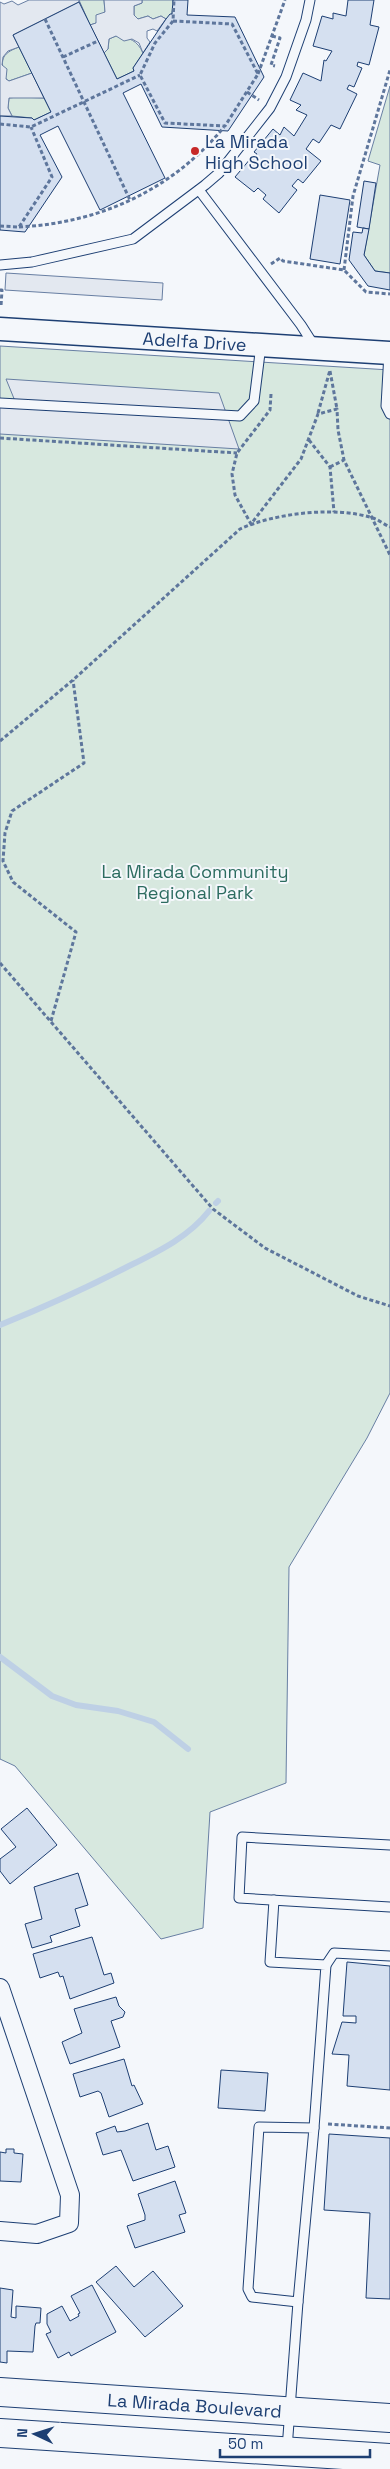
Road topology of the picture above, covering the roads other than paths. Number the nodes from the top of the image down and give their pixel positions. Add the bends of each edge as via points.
1 (310, 0) edge
2 (199, 190) junction
3 (0, 265) edge
4 (0, 329) edge
5 (261, 345) junction
6 (315, 348) junction
7 (390, 353) edge
8 (0, 403) edge
9 (390, 414) edge
10 (390, 1845) edge
11 (274, 1900) junction
12 (390, 1907) edge
13 (390, 1956) edge
14 (326, 1965) junction
15 (0, 1988) edge
16 (314, 2125) junction
17 (0, 2231) edge
18 (298, 2302) junction
19 (0, 2392) edge
20 (289, 2410) junction
21 (390, 2418) edge
22 (0, 2433) edge
23 (286, 2452) junction
24 (390, 2458) edge

1 - 2 lane via 286,77 270,108 219,173
2 - 3 lane via 133,239 32,262
2 - 6 lane
4 - 5 street, Adelfa Drive
5 - 6 street, Adelfa Drive
5 - 8 lane via 254,401 240,416
6 - 7 street, Adelfa Drive
7 - 9 lane via 386,406
10 - 11 lane via 242,1837 239,1898
11 - 12 lane
11 - 14 lane via 270,1962
13 - 14 lane via 334,1953
14 - 16 lane
15 - 17 street via 70,2195 69,2224 37,2234
16 - 18 lane
16 - 18 lane via 258,2127 248,2289 252,2297
18 - 20 lane
19 - 20 main road, La Mirada Boulevard
20 - 21 main road, La Mirada Boulevard
20 - 23 lane
22 - 23 main road
23 - 24 main road

